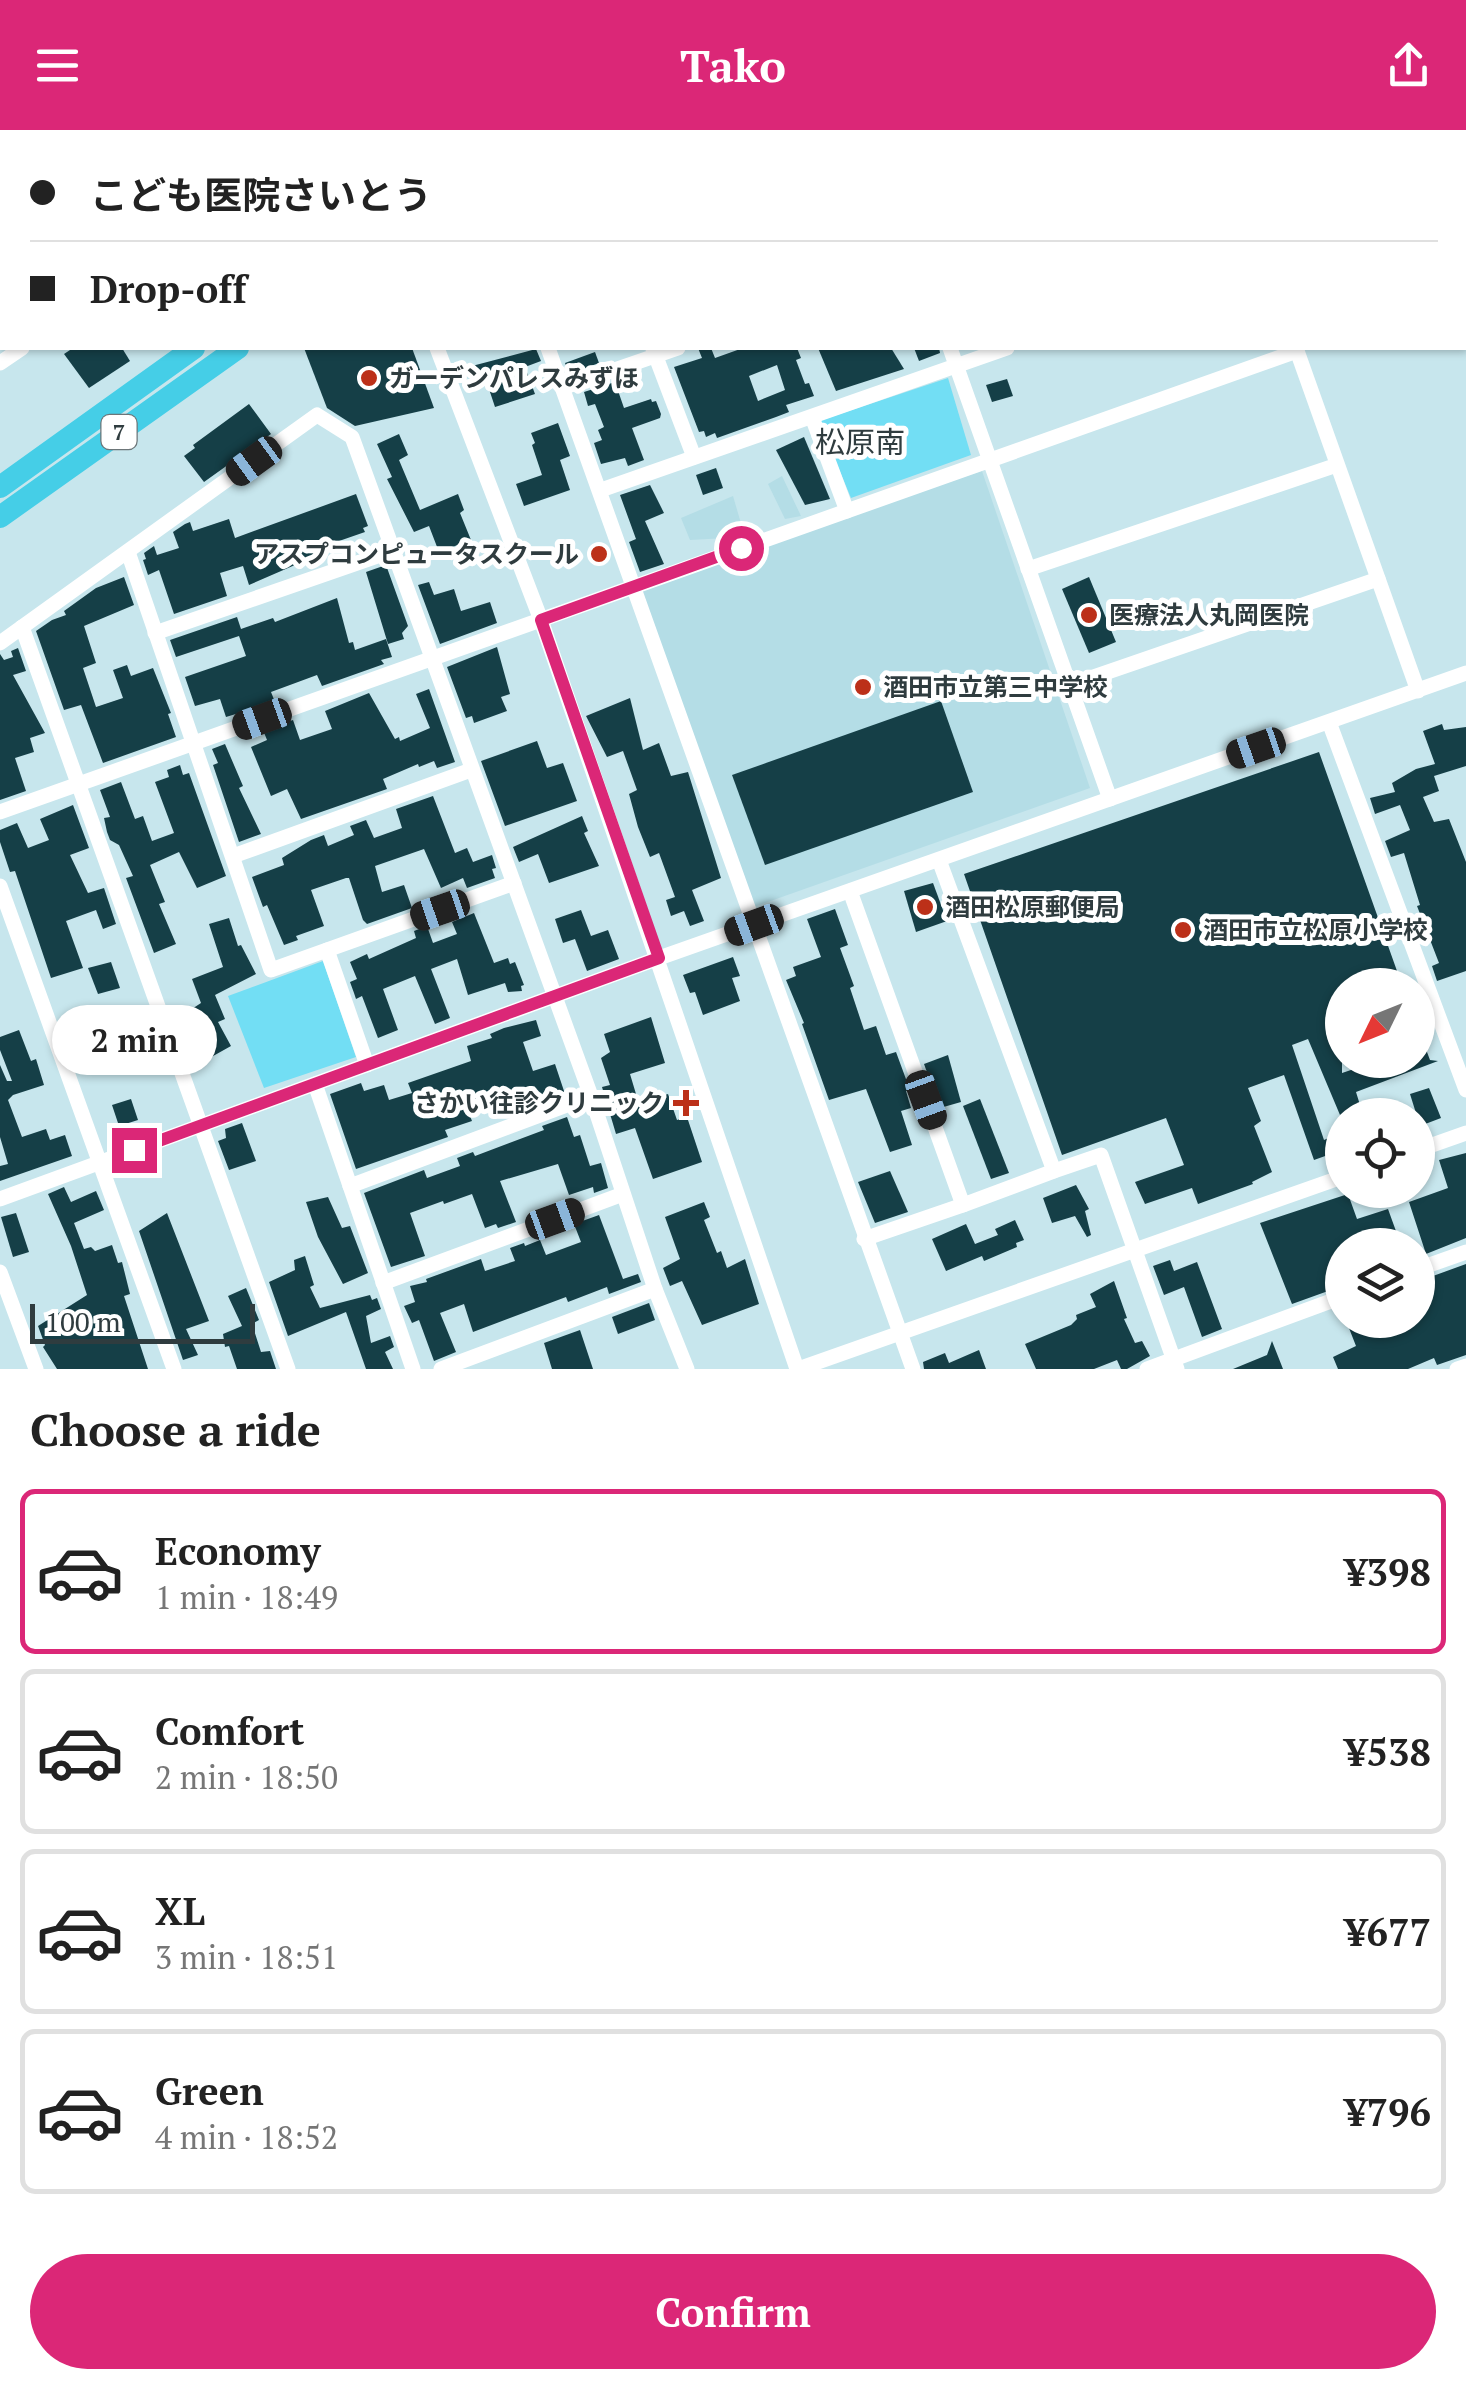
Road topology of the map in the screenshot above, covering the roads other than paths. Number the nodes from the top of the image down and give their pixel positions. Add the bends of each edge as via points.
1 (191, 350) edge
2 (235, 350) edge
3 (438, 350) edge
4 (549, 350) edge
5 (951, 350) edge
6 (1001, 350) edge
7 (1293, 350) edge
8 (1296, 350) edge
9 (654, 352) edge
10 (956, 366) junction
11 (564, 388) junction
12 (812, 416) junction
13 (694, 458) junction
14 (990, 460) junction
15 (1338, 464) junction
16 (0, 488) edge
17 (602, 490) junction
18 (847, 511) junction
19 (0, 517) edge
20 (395, 550) junction
21 (128, 552) junction
22 (1028, 569) junction
23 (1378, 579) junction
24 (636, 586) junction
25 (541, 620) junction
26 (22, 628) junction
27 (155, 633) junction
28 (0, 643) edge
29 (434, 658) junction
30 (1466, 673) edge
31 (1070, 685) junction
32 (1418, 691) junction
33 (1329, 722) junction
34 (193, 744) junction
35 (471, 770) junction
36 (79, 784) junction
37 (1110, 799) junction
38 (0, 812) edge
39 (233, 856) junction
40 (939, 860) junction
41 (514, 883) junction
42 (0, 886) edge
43 (850, 891) junction
44 (754, 925) junction
45 (327, 950) junction
46 (659, 958) junction
47 (556, 998) junction
48 (368, 1064) junction
49 (314, 1084) junction
50 (1466, 1090) edge
51 (591, 1096) junction
52 (202, 1125) junction
53 (1466, 1133) edge
54 (1435, 1144) edge
55 (99, 1162) junction
56 (1054, 1171) junction
57 (1325, 1182) edge
58 (350, 1186) junction
59 (623, 1194) junction
60 (0, 1198) edge
61 (963, 1205) junction
62 (864, 1240) junction
63 (1135, 1250) junction
64 (1466, 1252) edge
65 (1435, 1264) edge
66 (0, 1272) edge
67 (383, 1282) junction
68 (655, 1289) junction
69 (1325, 1304) edge
70 (900, 1334) junction
71 (1175, 1364) edge
72 (1466, 1366) edge
73 (36, 1369) edge
74 (174, 1369) edge
75 (288, 1369) edge
76 (413, 1369) edge
77 (441, 1369) edge
78 (687, 1369) edge
79 (798, 1369) edge
80 (913, 1369) edge
81 (1148, 1369) edge
82 (1457, 1369) edge

1 - 16 highway, 7
2 - 19 highway, 7
3 - 25 street
4 - 11 street
5 - 10 street
6 - 10 street
7 - 14 street
8 - 15 street
9 - 11 street
9 - 13 street
10 - 12 street
10 - 14 street
11 - 17 street
12 - 13 street
12 - 18 street
13 - 17 street
14 - 18 street
14 - 22 street
15 - 22 street
15 - 23 street
17 - 24 street
18 - 24 street
20 - 21 street via 352,437 317,415
20 - 27 street
20 - 29 street
21 - 26 street
21 - 27 street
22 - 31 street
23 - 31 street
23 - 32 street
24 - 25 street
24 - 44 street
25 - 29 street
25 - 46 street
26 - 28 street
26 - 36 street
27 - 34 street
29 - 34 street
29 - 35 street
30 - 32 street
31 - 37 street
32 - 33 street
33 - 37 street
33 - 50 street
34 - 36 street
34 - 39 street
35 - 39 street
35 - 41 street
36 - 38 street
36 - 52 street
37 - 40 street
39 - 45 street via 271,970
40 - 43 street
40 - 56 street
41 - 45 street
41 - 47 street
42 - 55 street
43 - 44 street
43 - 61 street
44 - 46 street
44 - 62 street
45 - 48 street
46 - 47 street
46 - 79 street
47 - 48 street
47 - 51 street
48 - 49 street
49 - 52 street
49 - 58 street
51 - 58 street
51 - 59 street
52 - 55 street
52 - 75 street
53 - 54 street
55 - 60 street
55 - 74 street
56 - 61 street
56 - 63 street via 1102,1155
57 - 63 street
58 - 67 street
59 - 67 street
59 - 68 street
61 - 62 street
62 - 70 street
63 - 70 street
63 - 71 street
64 - 65 street
66 - 73 street
67 - 76 street
68 - 77 street
68 - 78 street
69 - 71 street
70 - 79 street
70 - 80 street
71 - 81 street
72 - 82 street

